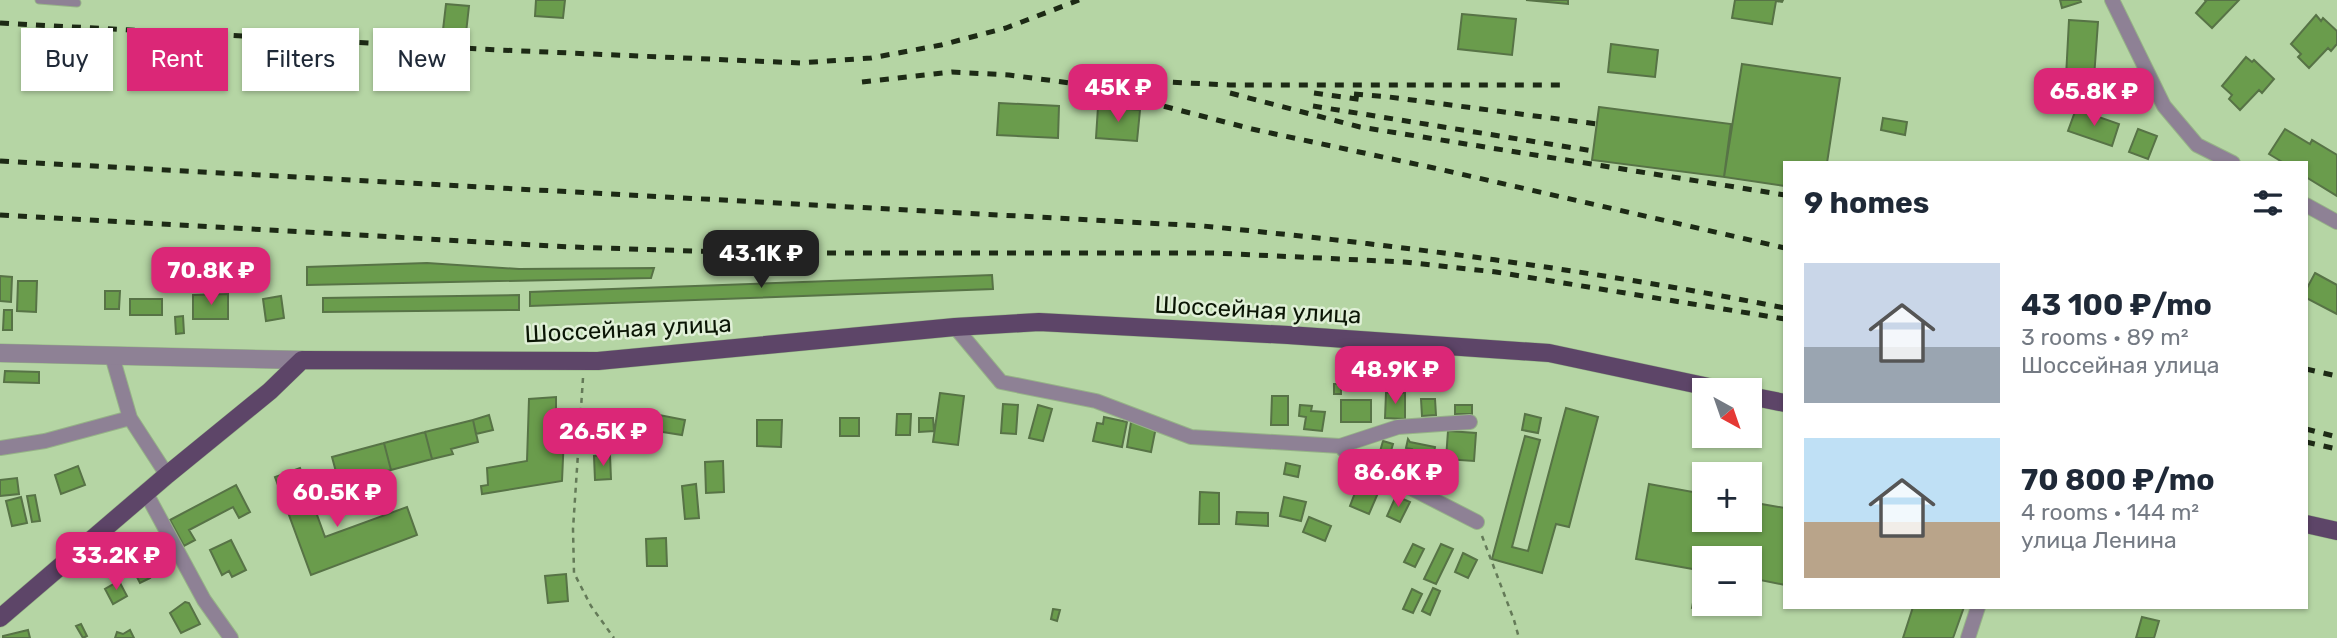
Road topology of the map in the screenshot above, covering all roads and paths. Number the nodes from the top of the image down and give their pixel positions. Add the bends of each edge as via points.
1 (39, 0) edge
2 (2112, 0) edge
3 (77, 3) dead end
4 (2229, 161) edge
5 (2308, 206) edge
6 (2337, 222) edge
7 (955, 327) junction
8 (0, 353) edge
9 (112, 356) junction
10 (302, 360) junction
11 (584, 361) junction
12 (1692, 383) edge
13 (1762, 398) edge
14 (1783, 403) edge
15 (130, 418) junction
16 (1470, 422) dead end
17 (1340, 446) junction
18 (0, 448) edge
19 (167, 475) junction
20 (146, 493) junction
21 (1477, 522) joint
22 (2308, 524) edge
23 (2337, 531) edge
24 (1977, 609) edge
25 (0, 618) edge
26 (231, 638) edge
27 (614, 638) edge
28 (1518, 638) edge
29 (1968, 638) edge

1 - 3 lane
2 - 4 street via 2164,106 2197,145
5 - 6 street
7 - 11 main road, Шоссейная улица
7 - 12 main road, Шоссейная улица via 1039,322 1549,353
7 - 17 street via 1001,382 1096,401 1191,437
8 - 9 street
9 - 10 street
9 - 15 street
10 - 11 main road, Шоссейная улица
10 - 19 main road
11 - 27 path via 574,573
13 - 14 main road
15 - 18 street via 45,442
15 - 19 street
16 - 17 street via 1398,427
17 - 21 street via 1352,458
19 - 20 main road
20 - 25 main road
20 - 26 street via 204,600
21 - 28 path
22 - 23 main road
24 - 29 street

